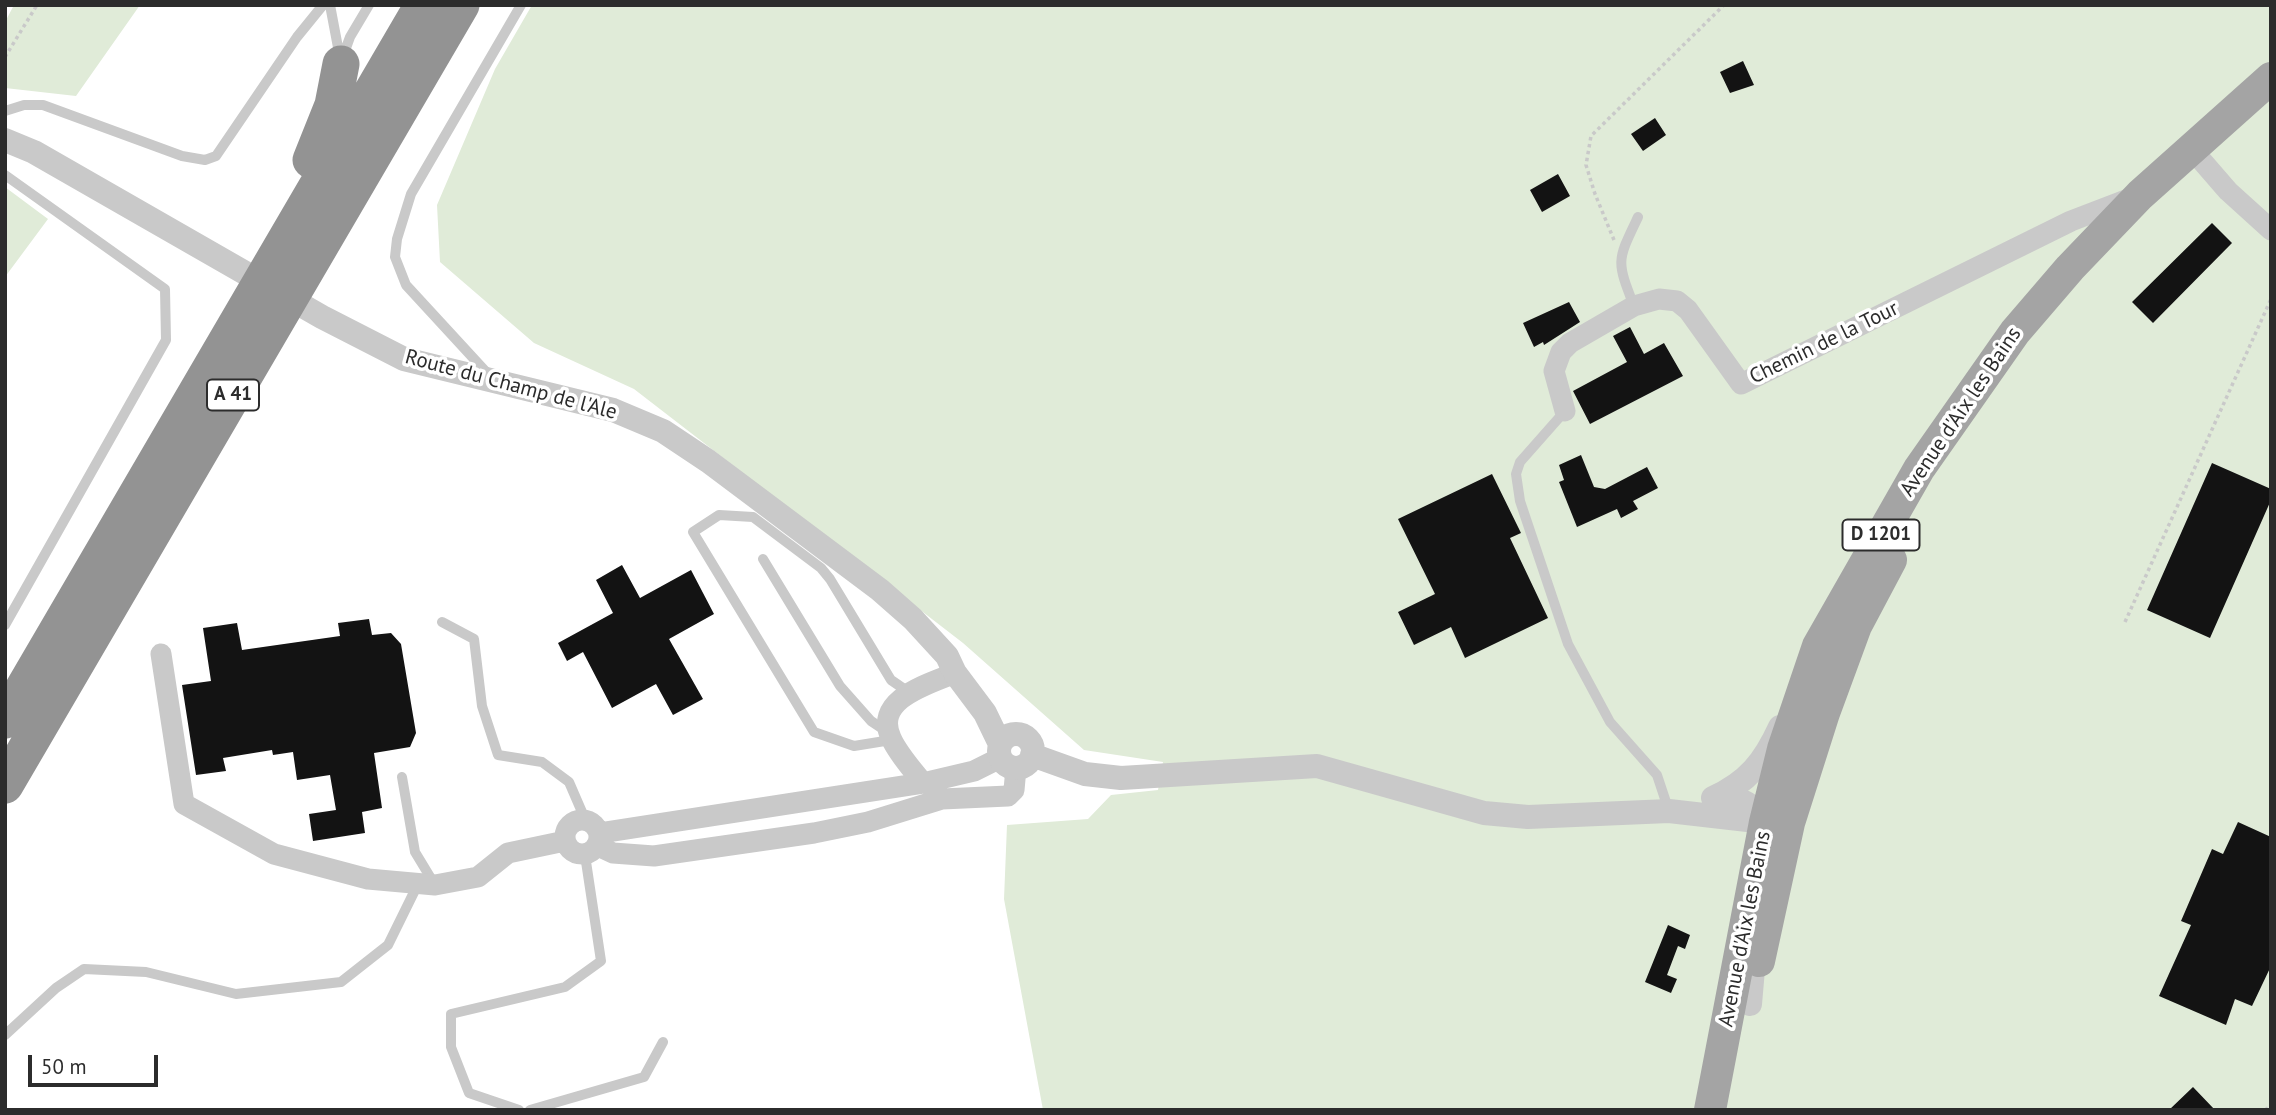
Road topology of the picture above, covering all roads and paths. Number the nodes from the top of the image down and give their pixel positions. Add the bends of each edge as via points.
1 (37, 5) edge
2 (323, 5) edge
3 (330, 5) edge
4 (369, 5) edge
5 (423, 5) edge
6 (461, 5) edge
7 (521, 5) edge
8 (1724, 5) edge
9 (5, 57) edge
10 (341, 64) junction
11 (2271, 78) edge
12 (2271, 98) edge
13 (5, 111) edge
14 (5, 140) edge
15 (2202, 161) junction
16 (5, 175) edge
17 (2140, 195) junction
18 (1638, 217) dead end
19 (2271, 230) edge
20 (1620, 254) junction
21 (2271, 299) edge
22 (1634, 306) junction
23 (497, 383) junction
24 (1565, 411) joint
25 (763, 559) dead end
26 (443, 622) dead end
27 (2125, 622) dead end
28 (5, 625) edge
29 (61, 625) junction
30 (1856, 626) junction
31 (1818, 646) junction
32 (161, 654) dead end
33 (951, 664) junction
34 (910, 693) junction
35 (5, 720) edge
36 (890, 736) junction
37 (1013, 752) junction
38 (402, 777) dead end
39 (923, 783) junction
40 (5, 785) edge
41 (1715, 797) junction
42 (1669, 811) junction
43 (1765, 822) junction
44 (592, 838) junction
45 (565, 841) junction
46 (426, 884) junction
47 (1750, 1004) junction
48 (5, 1035) edge
49 (663, 1042) dead end
50 (2271, 1106) edge
51 (519, 1110) edge
52 (530, 1110) edge
53 (1710, 1110) edge
54 (1729, 1110) edge
55 (2265, 1110) edge

1 - 9 path
2 - 13 lane via 216,156 205,160 182,156 43,105
3 - 10 lane
4 - 10 lane
5 - 29 highway, A 41
6 - 40 highway, A 41
7 - 23 lane via 411,194 395,257 414,295
8 - 20 path via 1591,136 1586,165
10 - 29 highway via 334,105 313,157
11 - 17 main road, Avenue d'Aix les Bains / D 1201
12 - 15 main road, Avenue d'Aix les Bains / D 1201
14 - 23 street, Route du Champ de l'Ale via 404,359
15 - 19 street
15 - 30 main road, Avenue d'Aix les Bains / D 1201 via 2146,212 2038,329 1939,467
16 - 28 lane via 165,289 166,340
17 - 22 street, Chemin de la Tour via 2071,221 1741,384 1688,310 1677,302 1659,299
17 - 31 main road, Avenue d'Aix les Bains / D 1201 via 2015,332 1919,469
18 - 20 lane
20 - 22 lane via 1621,274
21 - 27 path
22 - 24 street, Chemin de la Tour via 1561,352 1554,371
23 - 33 street, Route du Champ de l'Ale via 613,410 663,431 880,590 923,628
24 - 42 lane via 1520,462 1516,474 1520,501 1568,644 1610,722 1657,775
25 - 36 lane via 840,686
26 - 44 lane via 474,639 482,706 498,755 542,762 569,782
29 - 35 highway, A 41
30 - 43 main road via 1829,678 1787,801
30 - 47 main road, Avenue d'Aix les Bains / D 1201 via 1789,823
31 - 41 street via 1768,752 1756,769
31 - 43 main road, Avenue d'Aix les Bains / D 1201 via 1783,749
32 - 46 street via 184,804 274,854 369,879
33 - 34 street
33 - 37 street, Route du Champ de l'Ale via 956,661 992,705
34 - 36 street via 890,711
34 - 36 lane via 891,680 821,568 753,517 719,515 693,533 814,732 854,746
36 - 39 street
37 - 39 street via 974,771
37 - 42 street via 1085,774 1121,778 1317,765 1484,813 1528,817
37 - 44 street via 1014,790 1008,796 942,799 828,830 654,856 613,853
38 - 46 lane via 415,852
39 - 44 street
41 - 42 street
41 - 43 street via 1742,799
42 - 43 street
43 - 47 street via 1775,845 1752,958
43 - 53 main road, Avenue d'Aix les Bains / D 1201
44 - 45 street via 573,852
44 - 45 street via 573,822 565,831
44 - 51 lane via 601,961 565,987 451,1014 451,1047 469,1093
45 - 46 street via 508,853 478,877
46 - 48 lane via 388,945 341,982 236,994 146,972 84,969
47 - 54 main road, Avenue d'Aix les Bains / D 1201
49 - 52 lane via 644,1077
50 - 55 path

